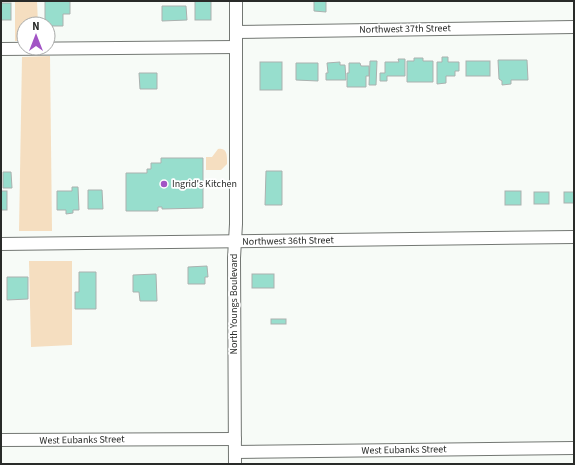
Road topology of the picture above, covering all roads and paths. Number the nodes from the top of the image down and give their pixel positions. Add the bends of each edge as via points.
1 (236, 1) edge
2 (574, 27) edge
3 (236, 32) junction
4 (236, 47) junction
5 (1, 49) edge
6 (574, 237) edge
7 (235, 241) junction
8 (1, 244) edge
9 (235, 439) junction
10 (1, 440) edge
11 (574, 448) edge
12 (235, 458) edge

1 - 3 street, North Youngs Boulevard
2 - 3 street, Northwest 37th Street
3 - 4 street, North Youngs Boulevard
4 - 5 street
4 - 7 street, North Youngs Boulevard
6 - 7 street, Northwest 36th Street
7 - 8 street, Northwest 36th Street
7 - 9 street, North Youngs Boulevard
9 - 10 street, West Eubanks Street
9 - 12 street, North Youngs Boulevard
11 - 12 street, West Eubanks Street

